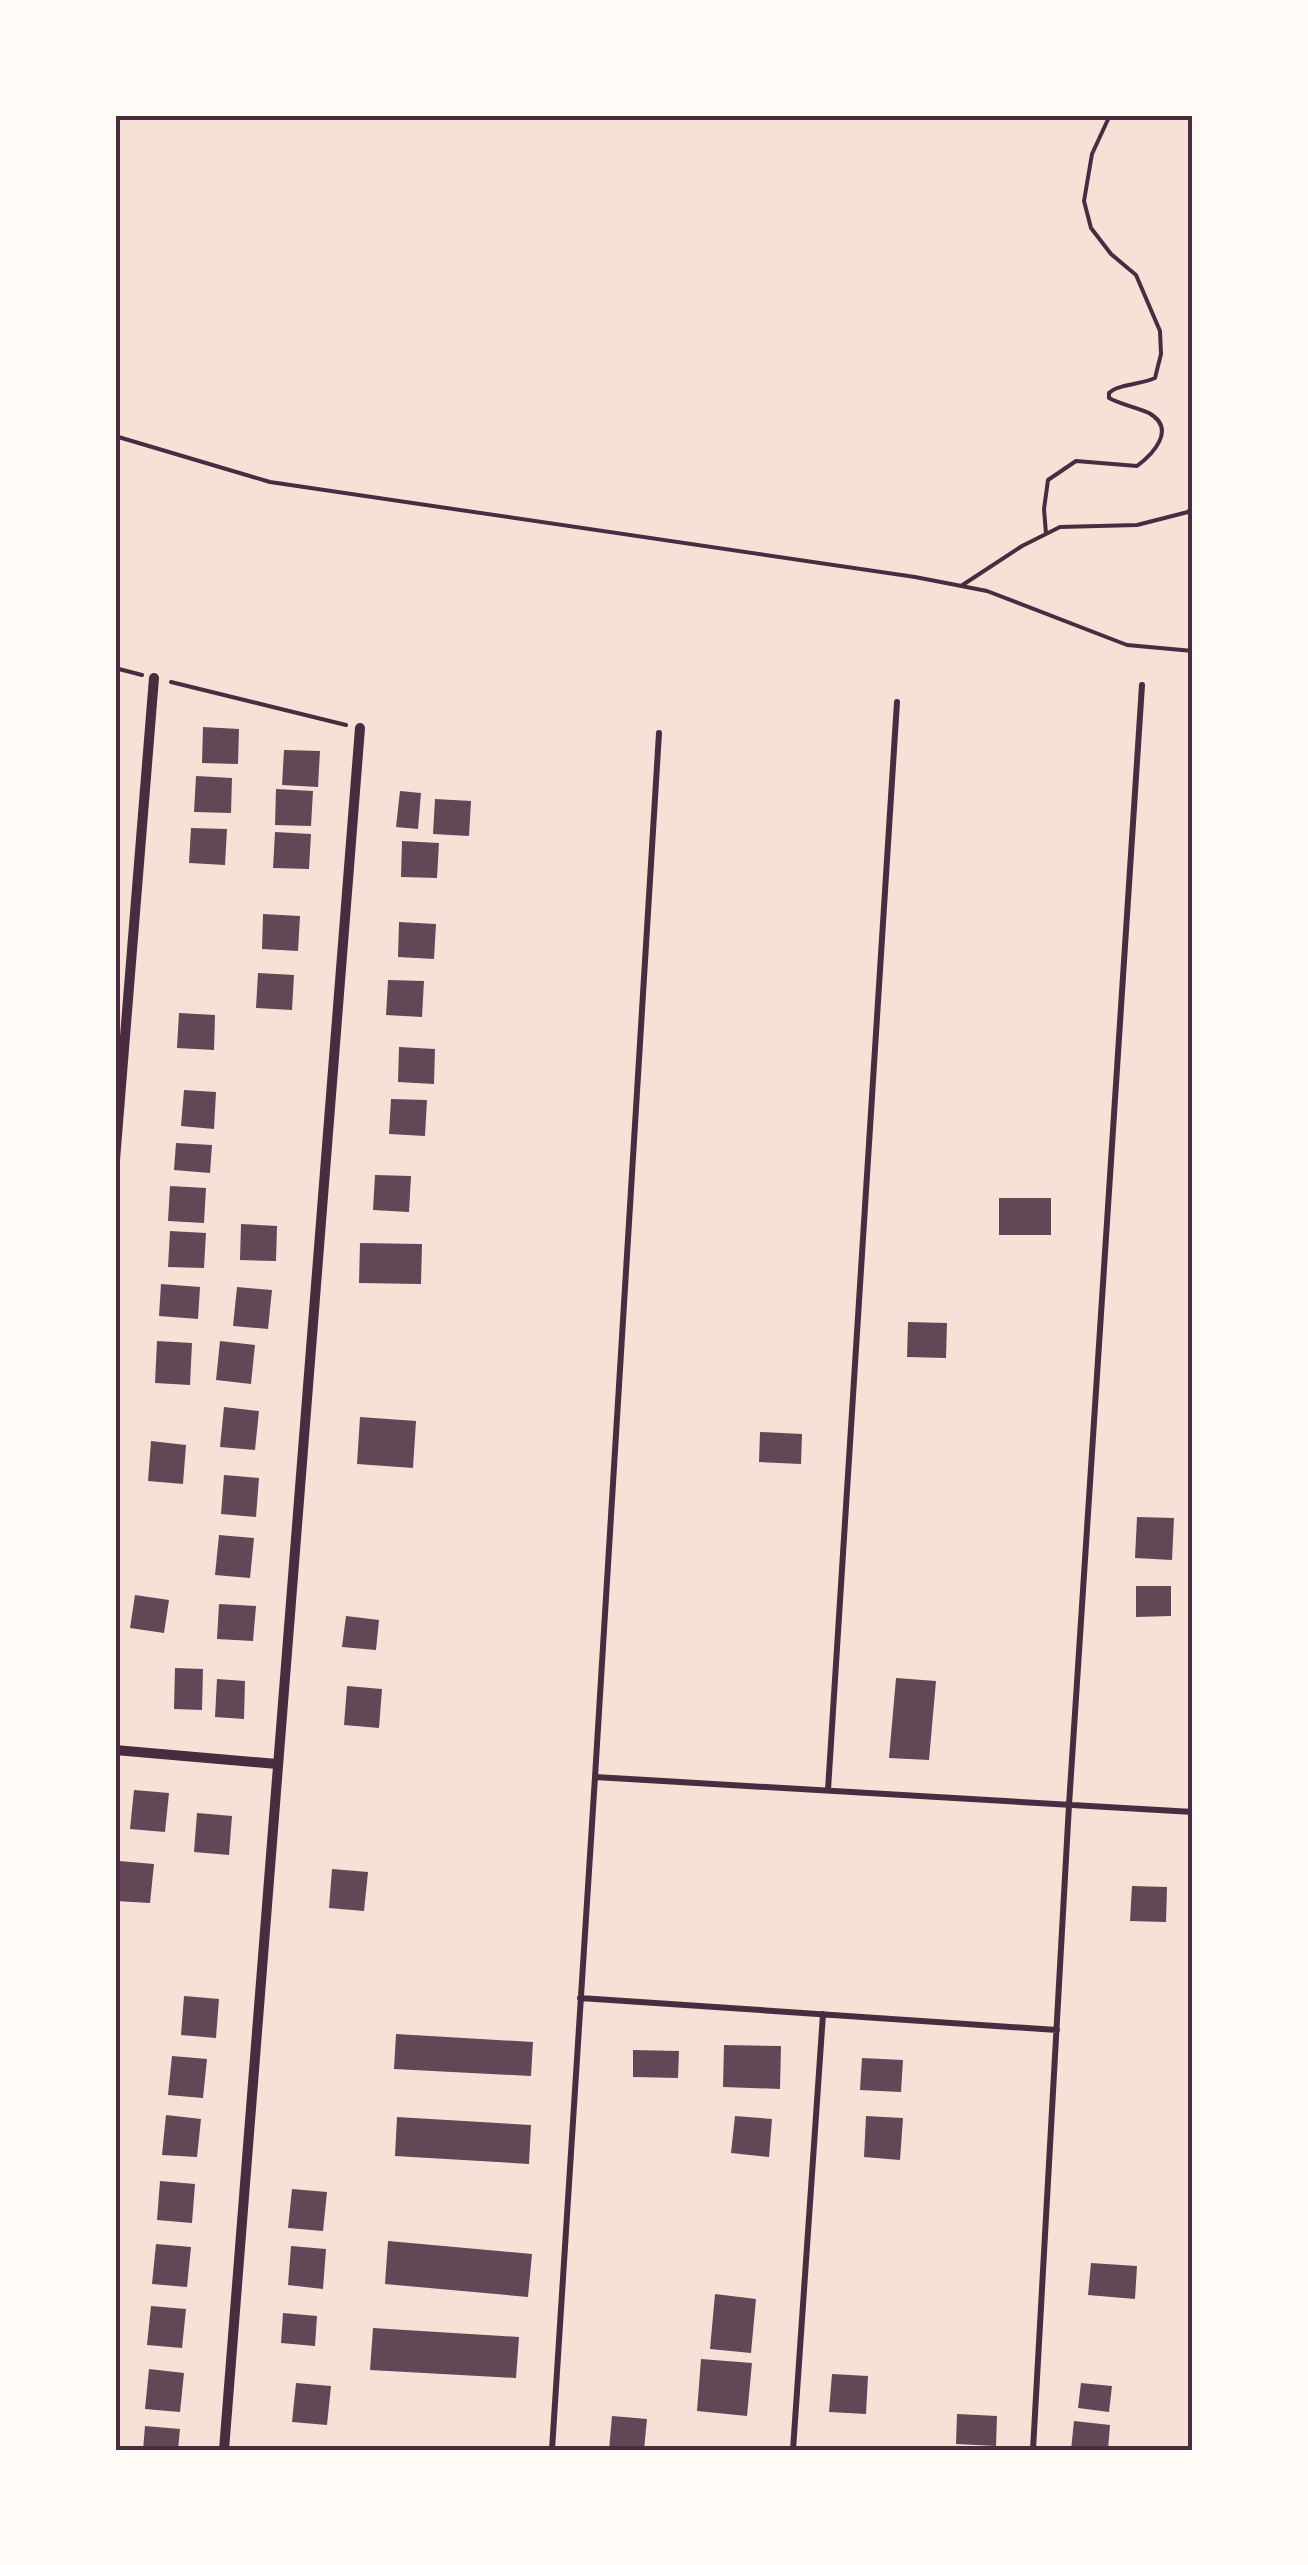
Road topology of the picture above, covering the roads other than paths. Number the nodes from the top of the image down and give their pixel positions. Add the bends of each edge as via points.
1 (154, 678) road end
2 (1142, 685) dead end
3 (897, 702) dead end
4 (360, 728) road end
5 (659, 733) dead end
6 (115, 1160) edge
7 (115, 1750) edge
8 (277, 1764) junction
9 (594, 1776) junction
10 (828, 1790) junction
11 (1069, 1804) junction
12 (1193, 1812) edge
13 (580, 1998) junction
14 (823, 2014) junction
15 (1057, 2030) junction
16 (224, 2450) edge
17 (552, 2450) edge
18 (793, 2450) edge
19 (1033, 2450) edge

1 - 6 street
2 - 11 lane
3 - 10 lane
4 - 8 street
5 - 9 lane
7 - 8 street
8 - 16 street
9 - 10 lane
9 - 13 lane
10 - 11 lane
11 - 12 lane
11 - 15 lane
13 - 14 lane
13 - 17 lane
14 - 15 lane
14 - 18 lane
15 - 19 lane

